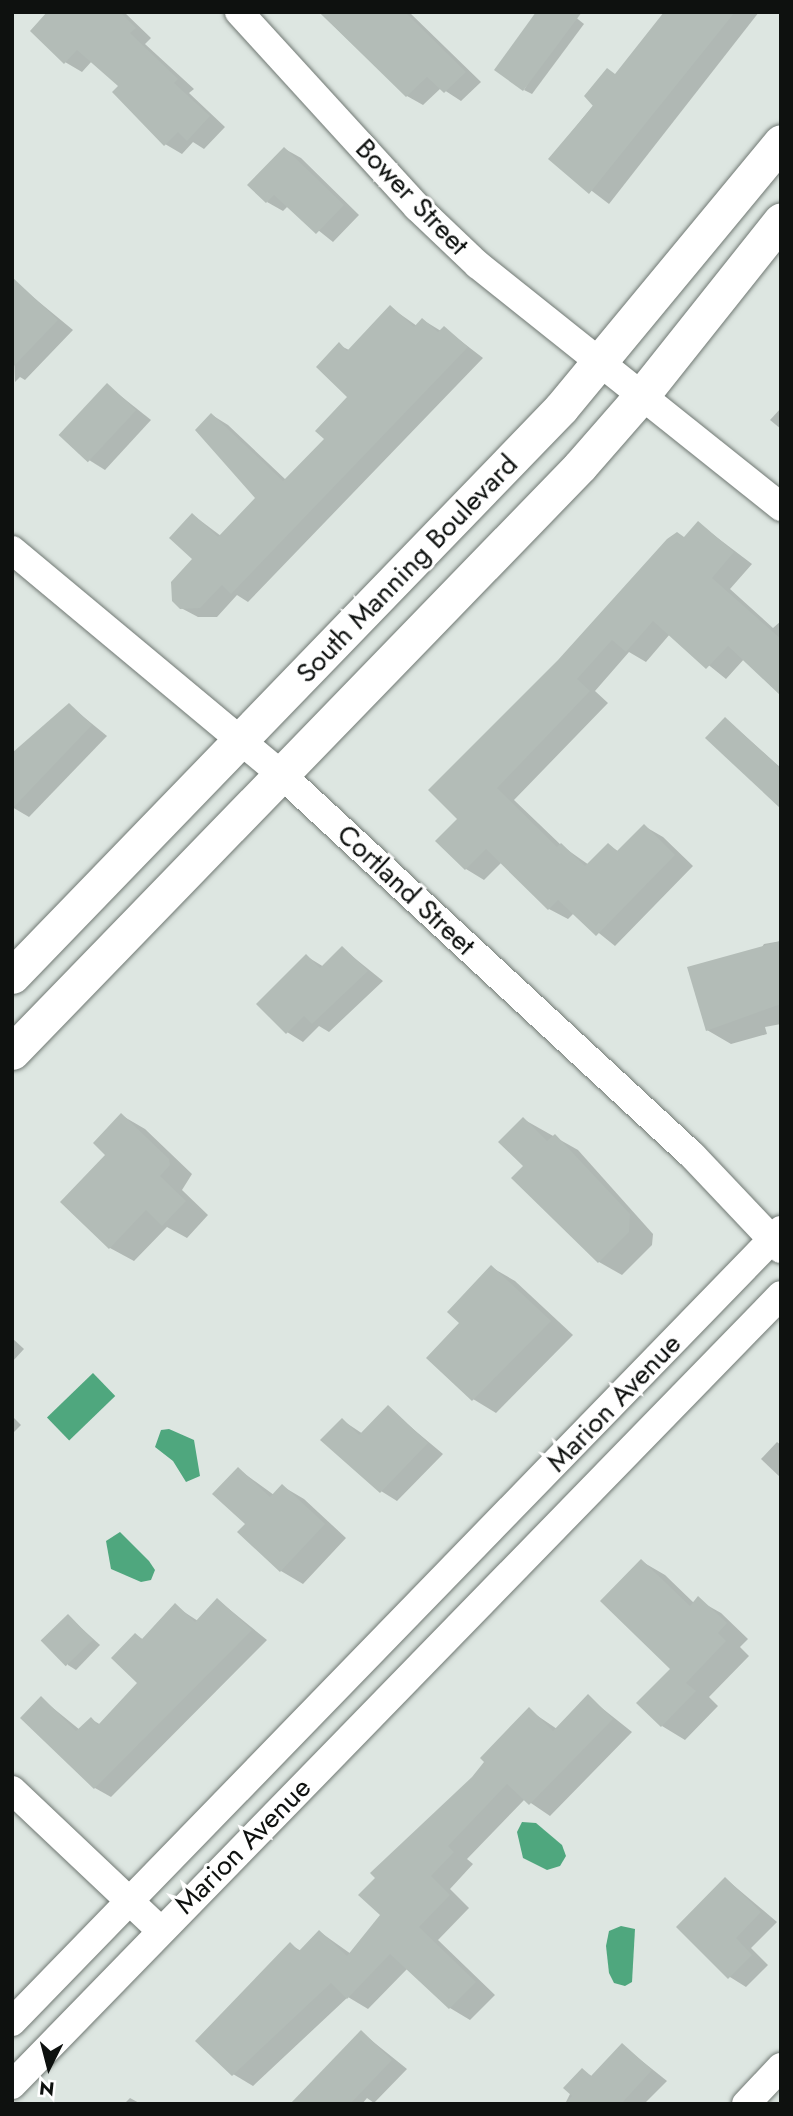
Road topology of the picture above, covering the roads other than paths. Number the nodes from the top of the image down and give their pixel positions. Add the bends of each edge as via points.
1 (239, 12) edge
2 (781, 142) edge
3 (781, 220) edge
4 (602, 363) junction
5 (642, 395) junction
6 (781, 507) edge
7 (12, 550) edge
8 (244, 740) junction
9 (282, 776) junction
10 (12, 976) edge
11 (12, 1052) edge
12 (778, 1239) edge
13 (781, 1296) edge
14 (447, 1576) junction
15 (477, 1610) junction
16 (12, 1790) edge
17 (128, 1900) junction
18 (160, 1930) junction
19 (12, 2022) edge
20 (781, 2067) edge
21 (12, 2085) edge
22 (746, 2104) edge

1 - 4 street, Bower Street via 447,237
2 - 4 street, South Manning Boulevard
3 - 5 street, South Manning Boulevard
4 - 5 street, Bower Street
4 - 8 street, South Manning Boulevard
5 - 6 street, Bower Street
5 - 9 street, South Manning Boulevard
7 - 8 street, Cortland Street
8 - 9 street, Cortland Street
8 - 10 street, South Manning Boulevard
9 - 11 street, South Manning Boulevard
9 - 12 street, Cortland Street
12 - 14 street, Marion Avenue
13 - 15 street, Marion Avenue
14 - 15 street
14 - 17 street, Marion Avenue
15 - 18 street, Marion Avenue
16 - 17 street
17 - 18 street
17 - 19 street, Marion Avenue
18 - 21 street, Marion Avenue
20 - 22 street

